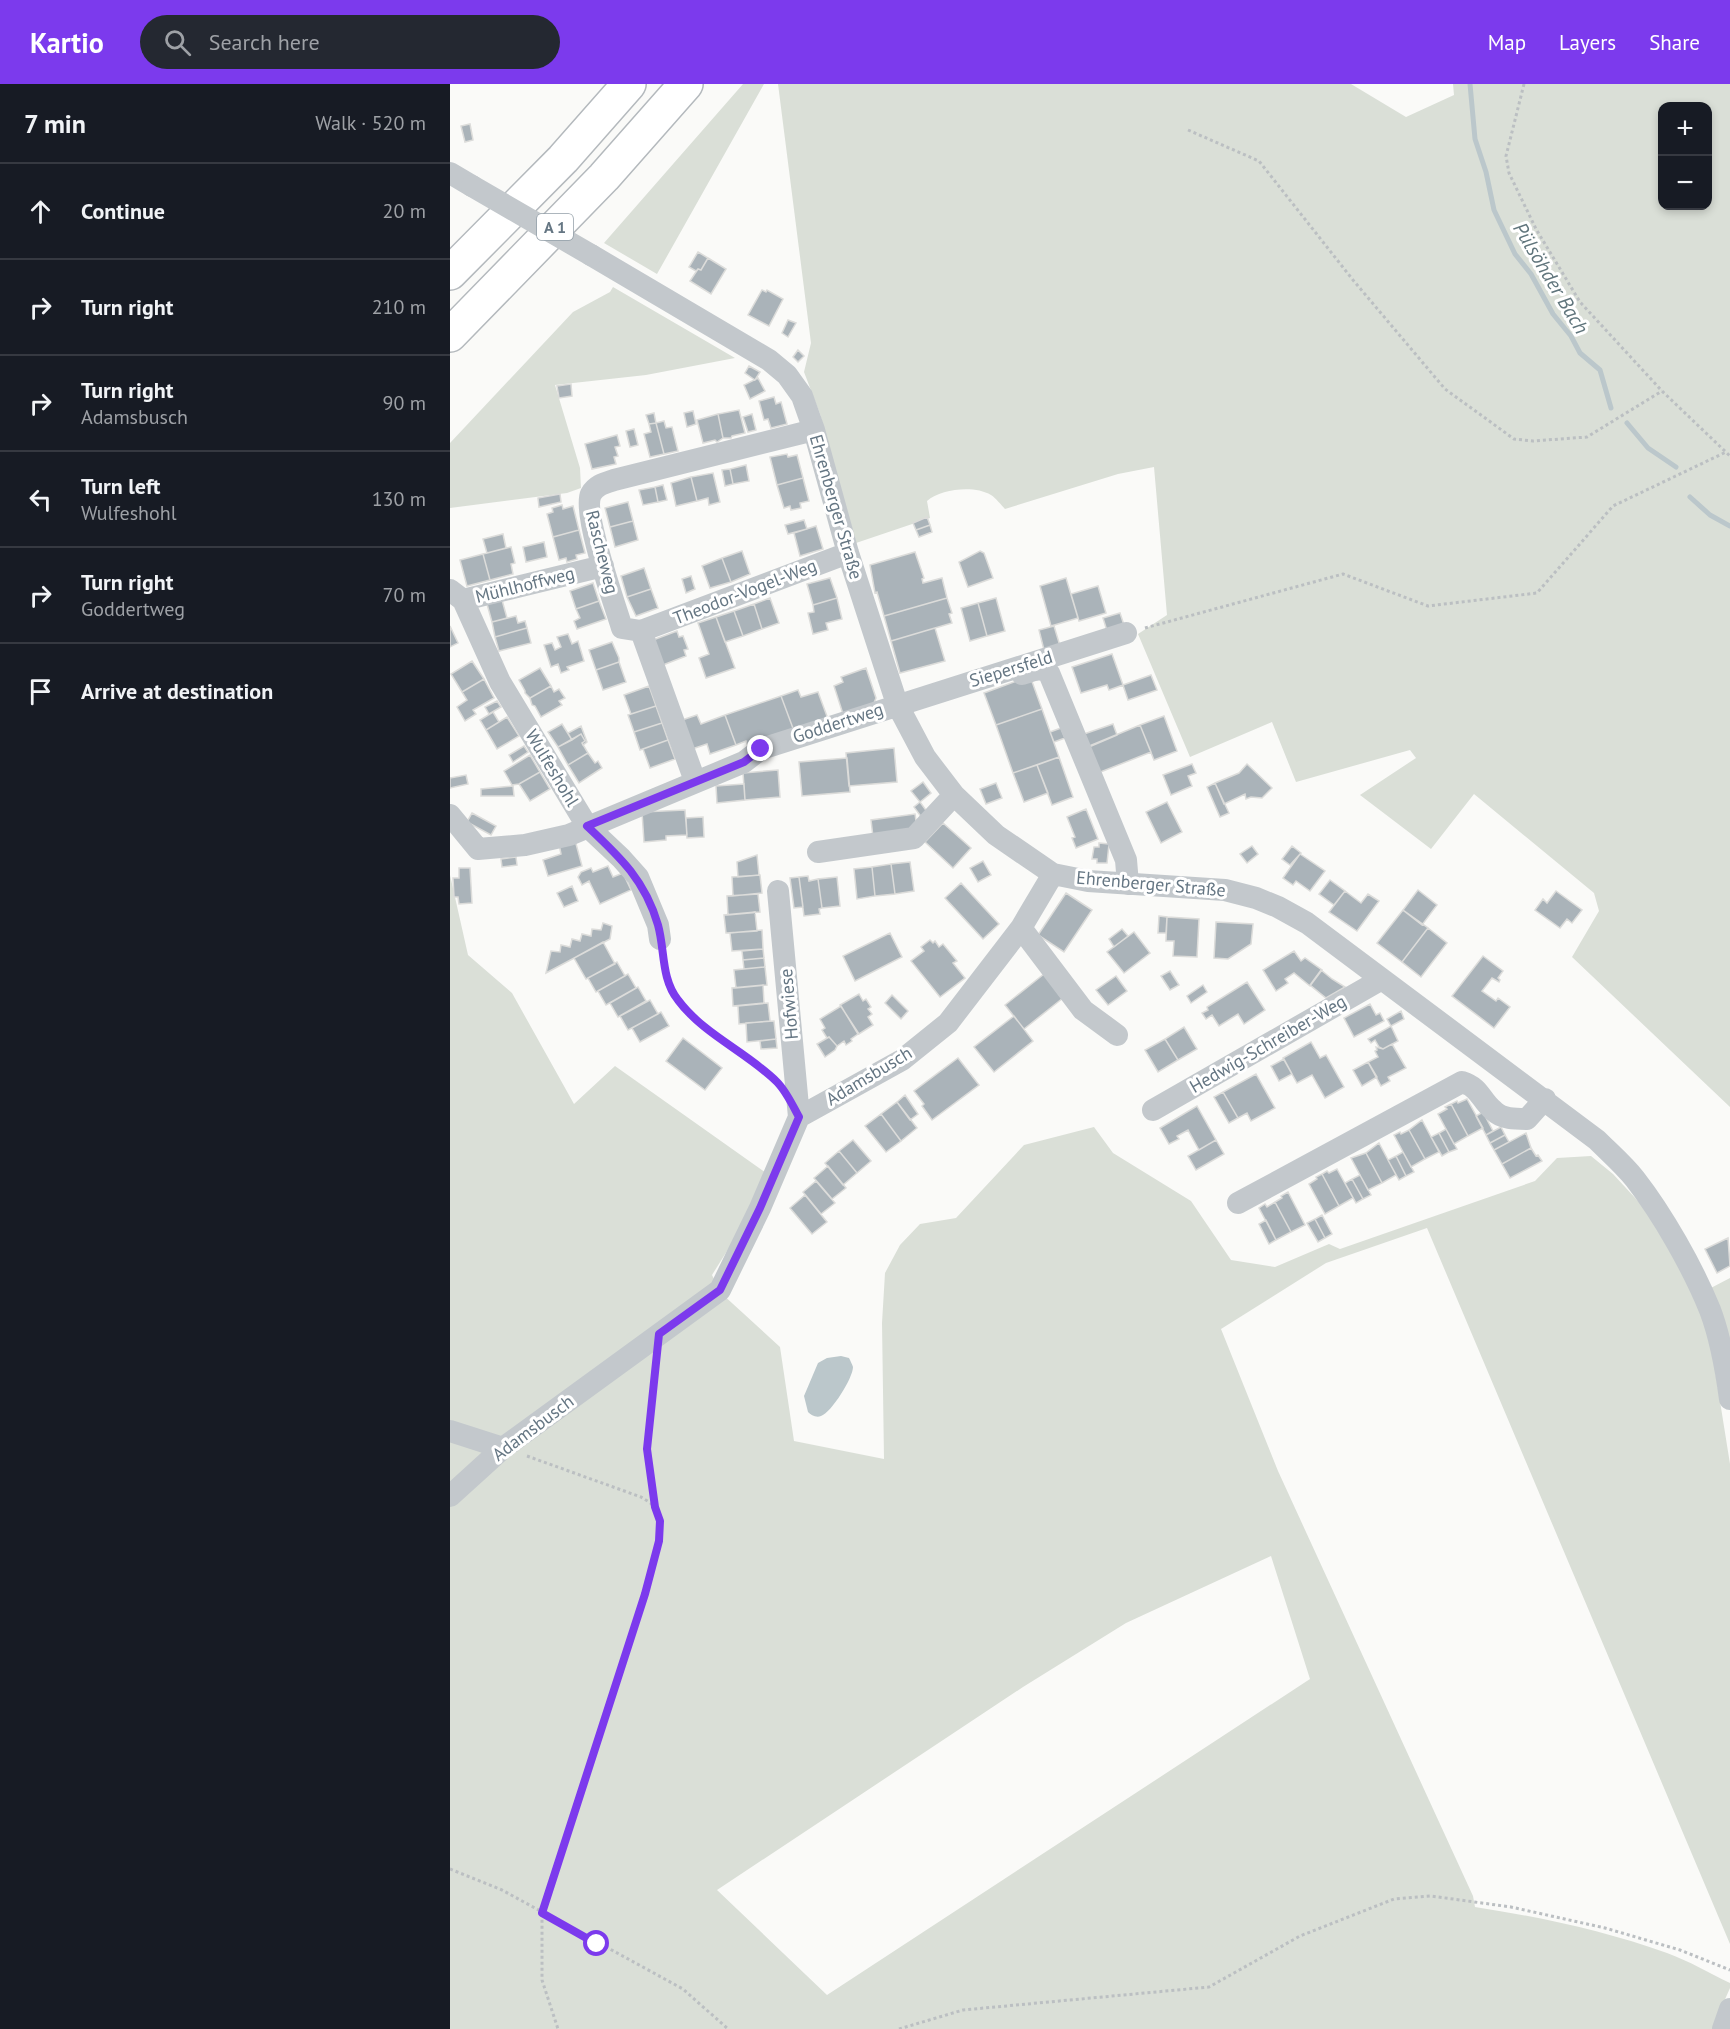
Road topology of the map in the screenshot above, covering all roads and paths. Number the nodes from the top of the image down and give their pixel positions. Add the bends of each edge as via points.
1 (629, 84) edge
2 (686, 84) edge
3 (1524, 84) edge
4 (1188, 130) dead end
5 (450, 173) edge
6 (450, 273) edge
7 (450, 334) edge
8 (1662, 391) junction
9 (814, 430) junction
10 (1726, 452) junction
11 (1730, 456) edge
12 (848, 553) junction
13 (603, 566) junction
14 (456, 595) edge
15 (641, 631) junction
16 (1126, 633) joint
17 (897, 704) junction
18 (695, 781) junction
19 (954, 795) junction
20 (450, 816) edge
21 (587, 826) junction
22 (818, 852) dead end
23 (1053, 874) junction
24 (1128, 884) junction
25 (778, 891) dead end
26 (1021, 928) junction
27 (660, 939) joint
28 (1382, 979) junction
29 (1117, 1035) dead end
30 (778, 1083) dead end
31 (1545, 1099) junction
32 (1153, 1110) dead end
33 (799, 1117) junction
34 (1238, 1203) dead end
35 (659, 1334) junction
36 (1730, 1399) edge
37 (450, 1431) edge
38 (503, 1448) junction
39 (450, 1496) edge
40 (655, 1507) junction
41 (450, 1869) edge
42 (542, 1913) junction
43 (1730, 1970) edge
44 (1730, 2009) edge
45 (558, 2029) edge
46 (728, 2029) edge
47 (899, 2029) edge
48 (1723, 2029) edge

1 - 6 highway, A 1 via 563,159
2 - 7 highway, A 1 via 604,177
3 - 8 path via 1506,156 1509,173 1536,229 1580,302
4 - 8 path via 1259,161 1445,389 1514,439 1587,436
5 - 9 street, Ehrenberger Straße, bridge via 769,360 787,375 802,396
8 - 10 path
9 - 12 street, Ehrenberger Straße
9 - 13 street, Rascheweg via 596,487 589,506
10 - 11 path
10 - 16 path via 1613,506 1537,593 1428,606 1343,574
12 - 15 street, Theodor-Vogel-Weg
12 - 17 street, Ehrenberger Straße
13 - 14 street, Mühlhoffweg
13 - 15 street, Rascheweg via 622,628
14 - 21 street, Wulfeshohl via 500,682
15 - 18 street
16 - 17 street, Siepersfeld
17 - 18 street, Goddertweg via 761,749 744,762
17 - 19 street, Ehrenberger Straße via 925,757
17 - 24 street via 933,703 1038,669 1049,673 1126,860
18 - 21 street, Goddertweg
19 - 22 street via 915,838
19 - 23 street, Ehrenberger Straße via 996,836
20 - 21 street, Goddertweg via 478,849 525,845 569,835
21 - 27 street, Wulfeshohl via 638,878
23 - 24 street, Ehrenberger Straße
23 - 26 street, Adamsbusch
24 - 28 street, Ehrenberger Straße via 1199,886 1256,898 1306,923
25 - 33 street, Hofwiese
26 - 29 street via 1083,1010
26 - 33 street, Adamsbusch via 948,1023 902,1060
27 - 30 path via 666,976 689,1014
28 - 31 street, Ehrenberger Straße
28 - 32 street, Hedwig-Schreiber-Weg
31 - 34 street via 1527,1119 1510,1119 1494,1113 1473,1086 1462,1082
31 - 36 street, Ehrenberger Straße via 1597,1140 1635,1178 1666,1224 1710,1310 1724,1357
33 - 35 street, Adamsbusch via 720,1290
35 - 38 street, Adamsbusch
35 - 40 path via 647,1449
37 - 38 street
38 - 39 street, Adamsbusch
38 - 40 path via 641,1497
40 - 42 path via 660,1521 659,1541 645,1594
41 - 42 path via 502,1890
42 - 45 path via 542,1980
42 - 46 path via 682,1989
43 - 47 path via 1680,1950 1605,1928 1511,1907 1431,1896 1394,1899 1300,1936 1209,1987 963,2010
44 - 48 street

